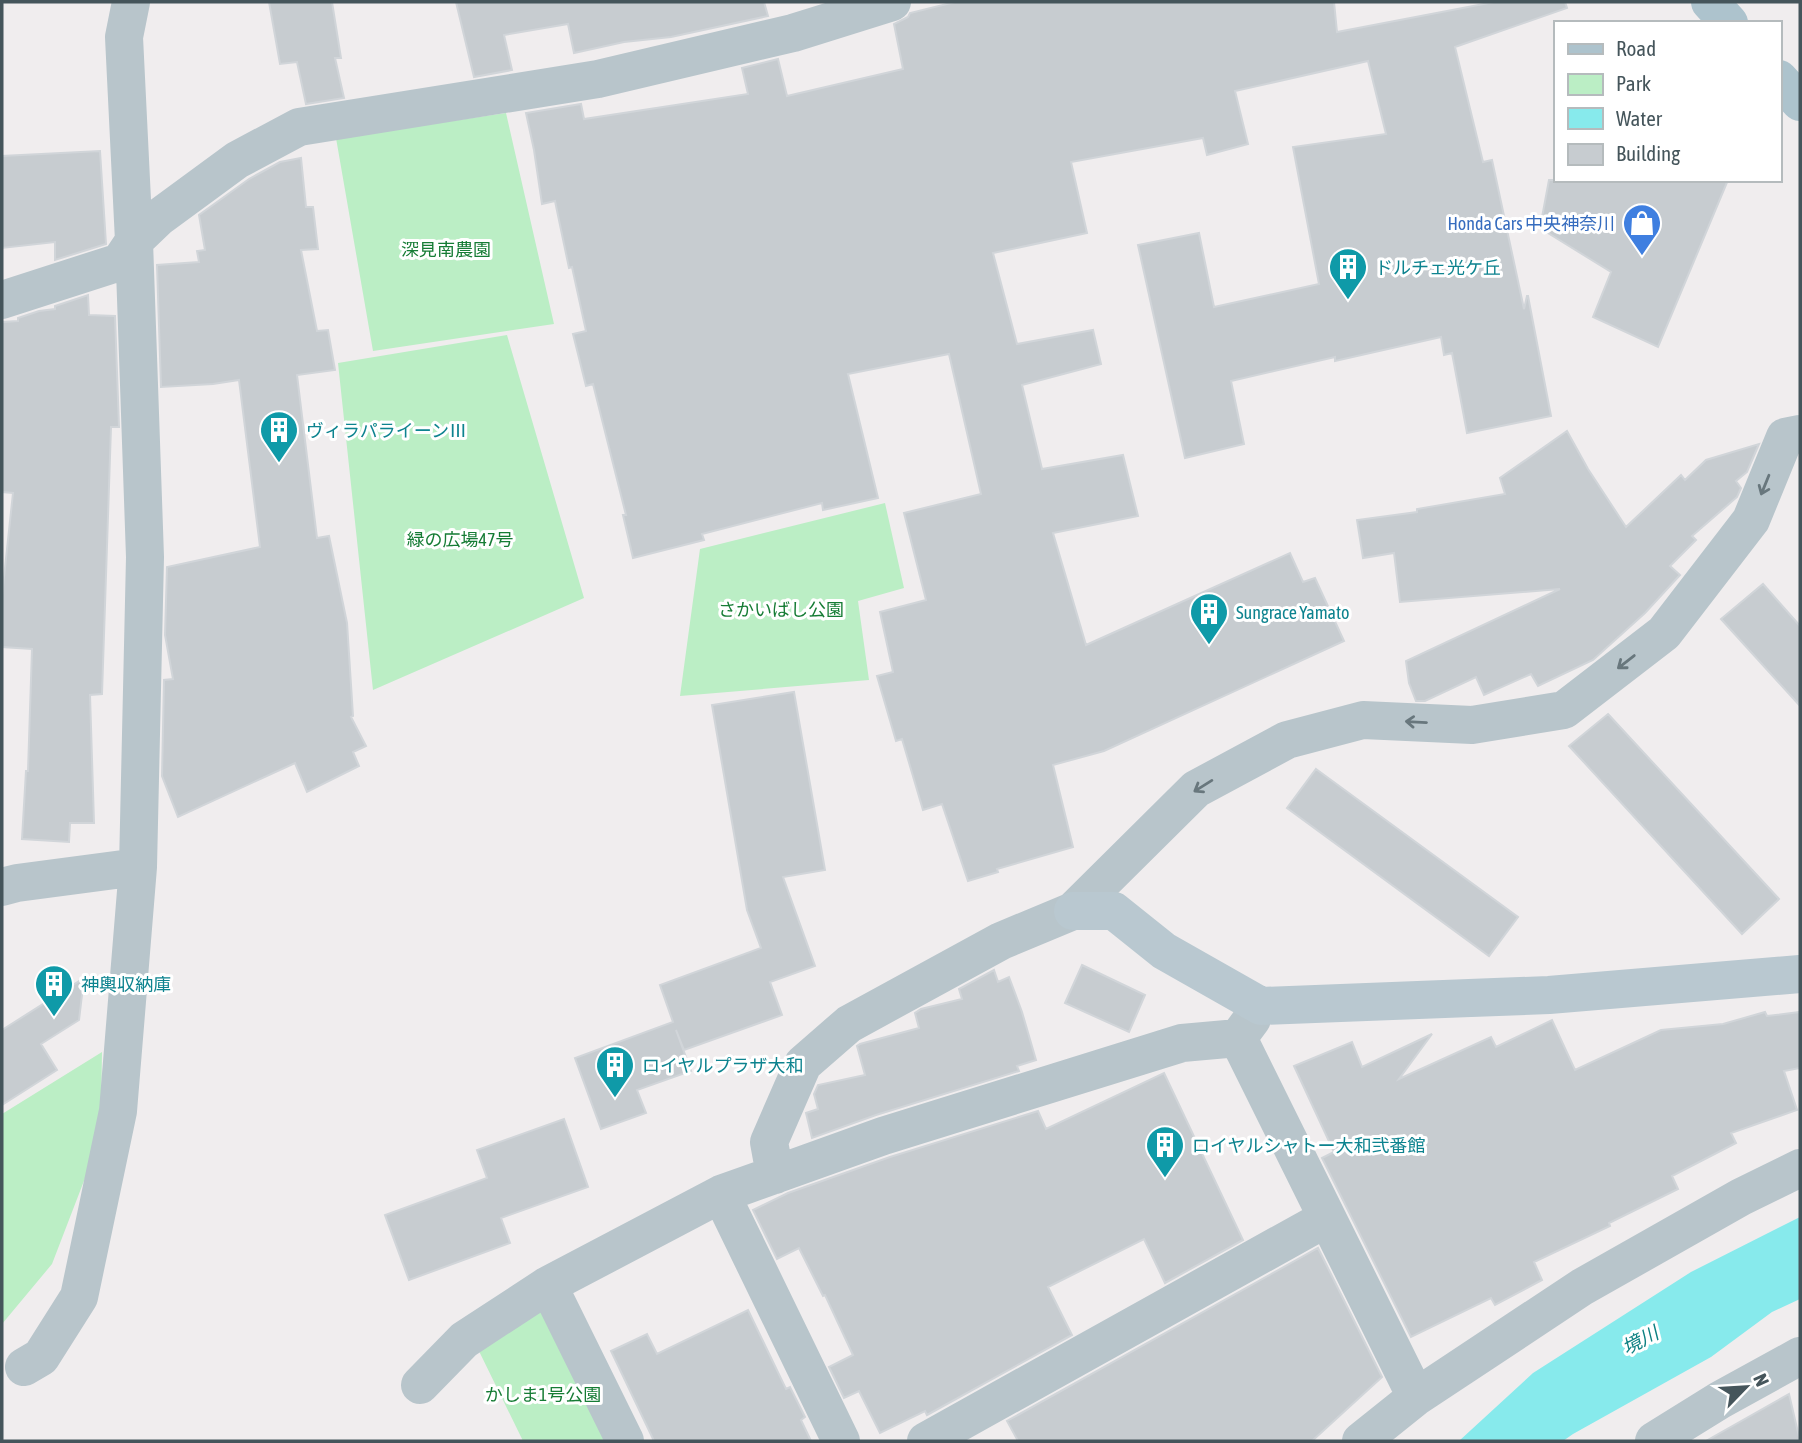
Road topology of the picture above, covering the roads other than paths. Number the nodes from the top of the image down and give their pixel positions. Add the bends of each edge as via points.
1 (131, 2) edge
2 (892, 2) edge
3 (1710, 2) edge
4 (1727, 21) edge
5 (1781, 81) edge
6 (1800, 102) edge
7 (134, 241) junction
8 (2, 300) edge
9 (1800, 434) edge
10 (138, 867) junction
11 (2, 887) edge
12 (1073, 911) junction
13 (1800, 974) edge
14 (1261, 1006) junction
15 (1238, 1038) junction
16 (1800, 1168) edge
17 (775, 1175) junction
18 (721, 1195) junction
19 (1328, 1219) junction
20 (548, 1285) junction
21 (1800, 1356) edge
22 (24, 1367) dead end
23 (420, 1385) dead end
24 (1416, 1397) junction
25 (625, 1441) edge
26 (841, 1441) edge
27 (926, 1441) edge
28 (1361, 1441) edge
29 (1654, 1441) edge

1 - 7 street via 124,37
2 - 7 street via 793,33 598,79 299,127 237,160
3 - 4 main road
5 - 6 main road
7 - 8 street via 120,262
7 - 10 street via 145,557
9 -> 12 street via 1785,437 1751,520 1664,633 1564,709 1472,725 1363,720 1287,740 1196,789
10 - 11 street
10 - 22 street via 118,1111 79,1297 41,1357
12 - 14 street via 1114,911 1164,951
12 - 17 street via 1001,941 849,1024 803,1064 769,1142
13 - 14 street via 1549,995
14 - 15 street
15 - 17 street via 1182,1042 883,1136
15 - 19 street
16 - 24 street via 1741,1196 1583,1287
17 - 18 street
18 - 20 street
18 - 26 street
19 - 24 street
19 - 27 street
20 - 23 street via 464,1340
20 - 25 street
21 - 29 street
24 - 28 street

